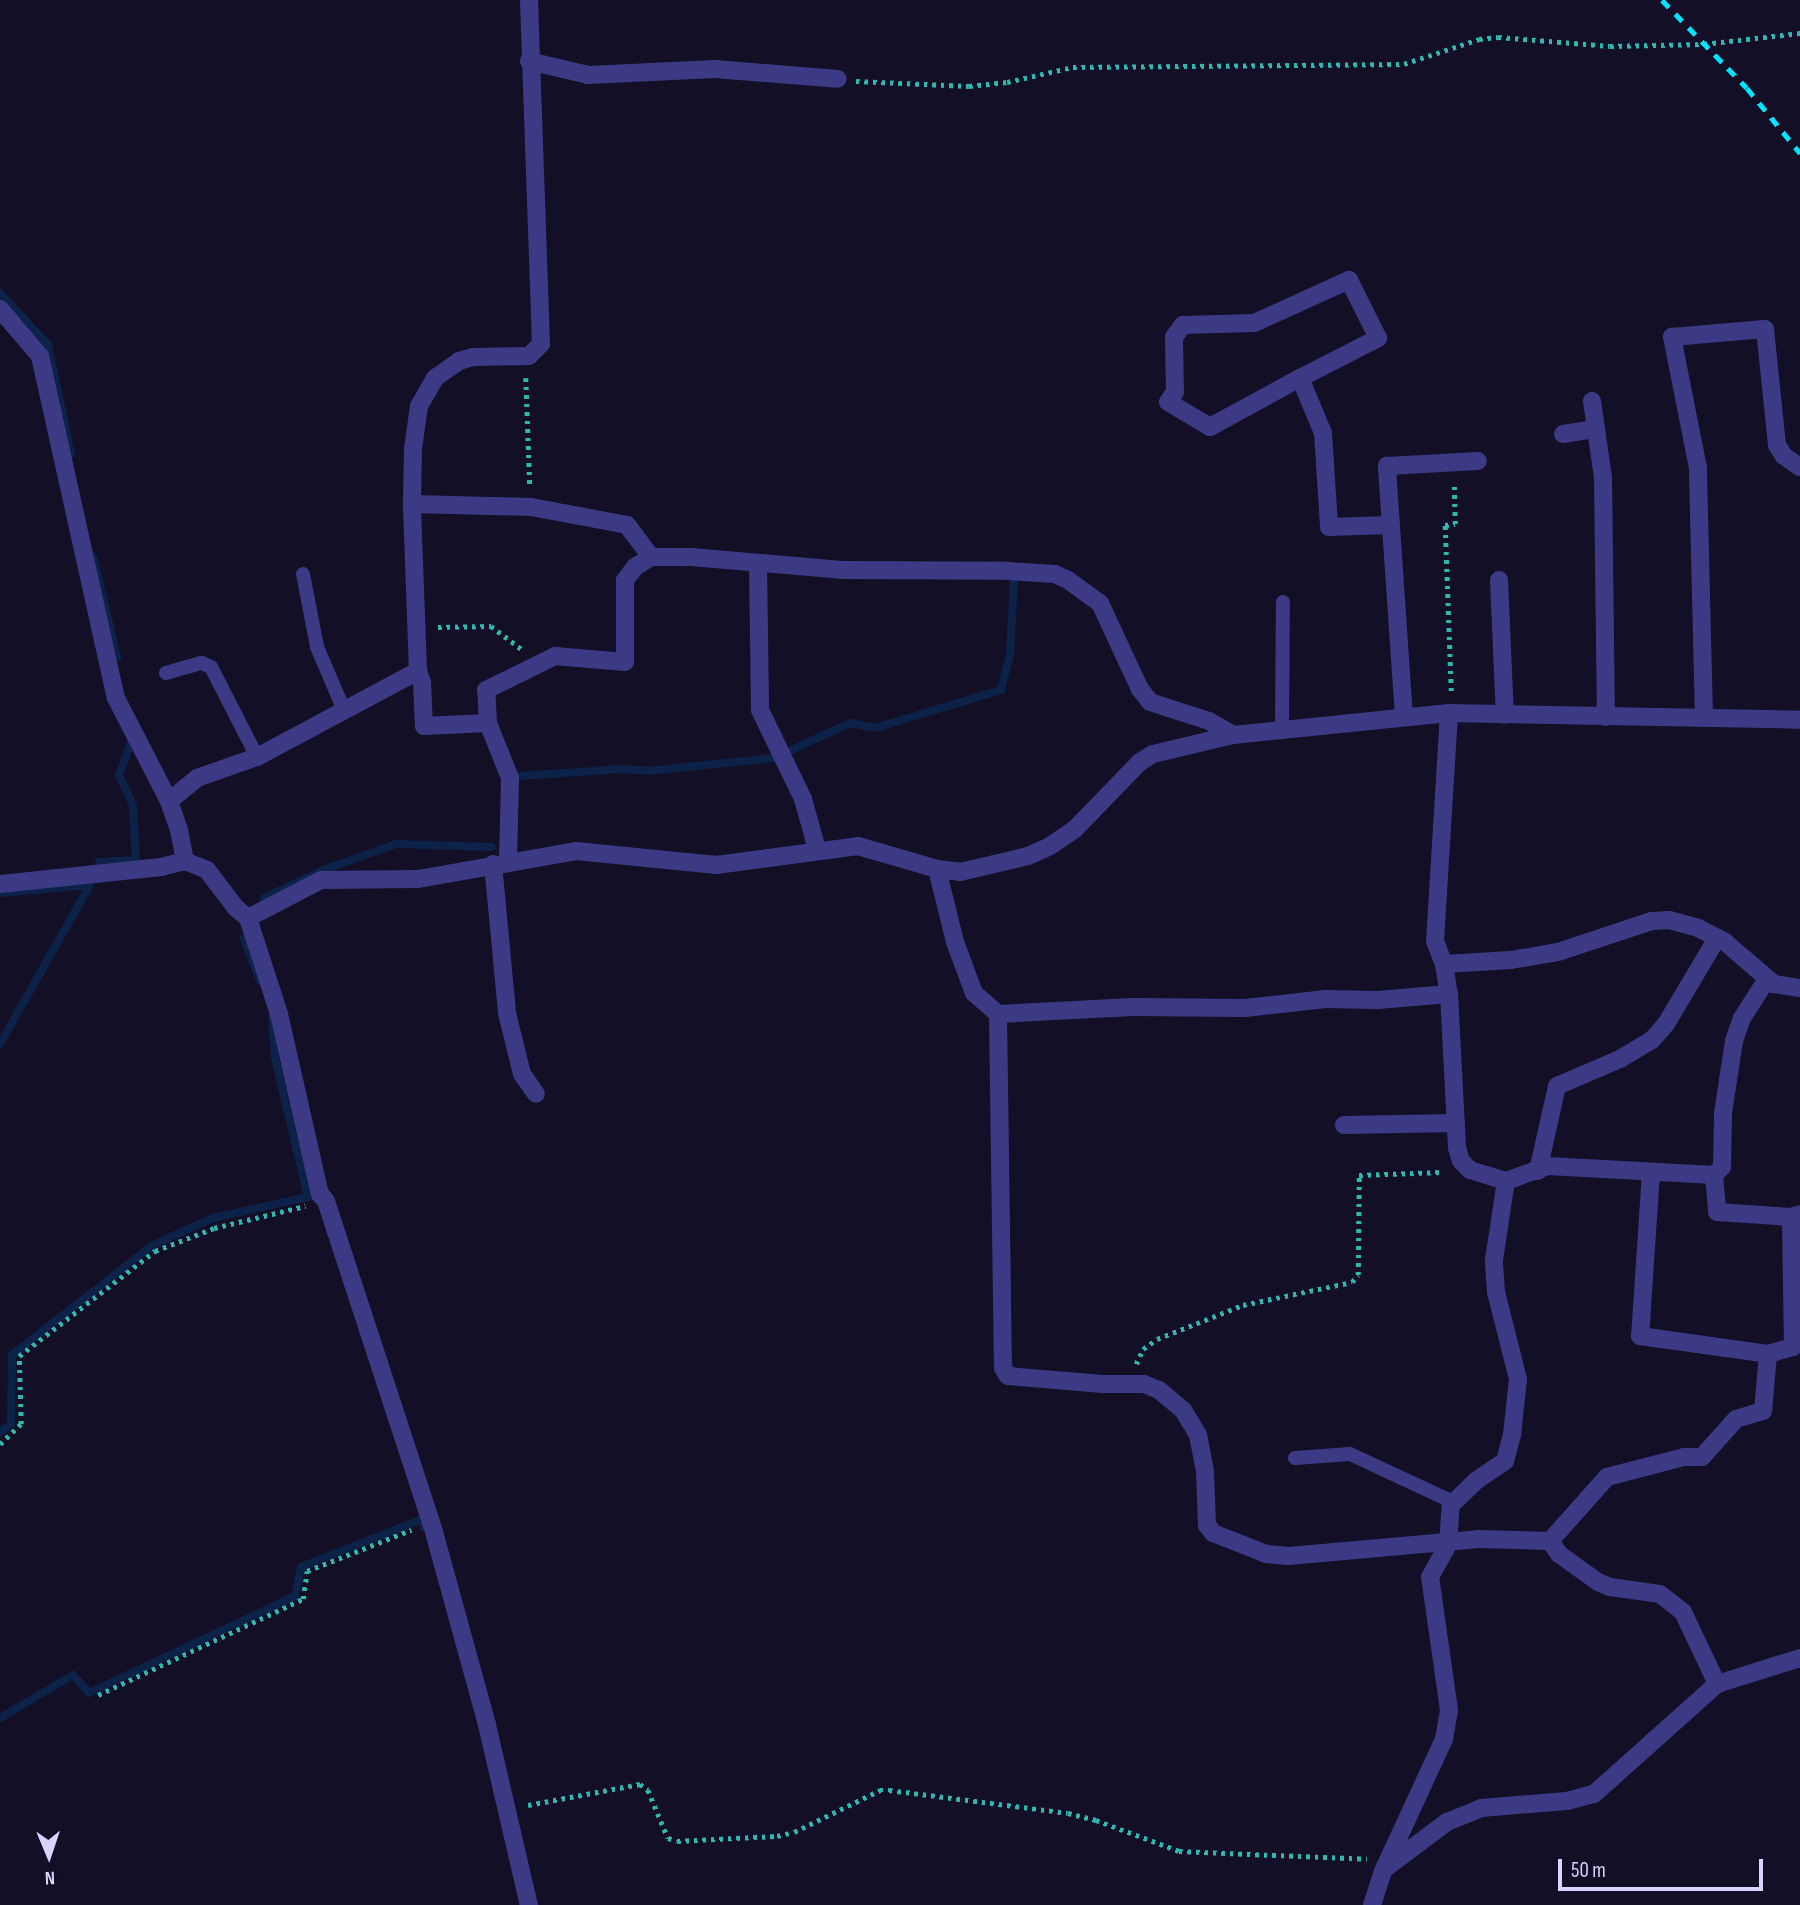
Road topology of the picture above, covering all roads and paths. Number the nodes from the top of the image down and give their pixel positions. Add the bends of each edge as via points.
1 (529, 0) edge
2 (1800, 33) edge
3 (529, 61) junction
4 (838, 79) joint
5 (0, 309) edge
6 (526, 356) junction
7 (1300, 378) junction
8 (1592, 401) dead end
9 (1596, 429) junction
10 (1563, 434) dead end
11 (1478, 461) dead end
12 (1453, 462) junction
13 (1800, 467) edge
14 (412, 503) junction
15 (531, 507) junction
16 (1391, 525) junction
17 (651, 557) junction
18 (758, 563) junction
19 (303, 574) dead end
20 (1499, 580) dead end
21 (1283, 602) dead end
22 (417, 628) junction
23 (535, 664) junction
24 (418, 671) junction
25 (166, 673) dead end
26 (344, 710) junction
27 (1449, 713) junction
28 (1505, 715) junction
29 (1404, 717) junction
30 (1606, 717) junction
31 (1704, 718) junction
32 (1800, 720) edge
33 (488, 723) junction
34 (1282, 730) junction
35 (1233, 735) junction
36 (257, 757) junction
37 (169, 800) junction
38 (817, 849) junction
39 (185, 861) junction
40 (500, 863) junction
41 (937, 869) junction
42 (0, 884) edge
43 (248, 918) junction
44 (1717, 938) junction
45 (1444, 964) junction
46 (1767, 979) junction
47 (1800, 988) edge
48 (1449, 994) junction
49 (998, 1014) junction
50 (536, 1094) dead end
51 (1456, 1123) junction
52 (1344, 1125) dead end
53 (1470, 1170) junction
54 (1538, 1171) junction
55 (1651, 1172) junction
56 (1714, 1175) junction
57 (1506, 1181) junction
58 (326, 1201) junction
59 (1795, 1215) edge
60 (1797, 1348) edge
61 (1768, 1354) junction
62 (1125, 1384) junction
63 (0, 1444) edge
64 (1295, 1458) dead end
65 (1453, 1502) junction
66 (432, 1522) junction
67 (1550, 1541) junction
68 (1448, 1544) junction
69 (1800, 1658) edge
70 (1717, 1684) junction
71 (98, 1695) dead end
72 (507, 1809) junction
73 (1384, 1869) junction
74 (528, 1905) edge
75 (1373, 1905) edge

1 - 3 street
2 - 4 path via 1704,44 1610,47 1498,37 1404,64 1073,67 969,86
3 - 4 street via 588,75 715,69
3 - 6 street via 541,344
5 - 37 street via 40,356 116,698
6 - 14 street via 473,357 435,378 419,406
6 - 15 path
7 - 7 street via 1210,427 1168,402 1175,392 1174,337 1183,325 1254,323 1349,280 1378,338
7 - 16 street via 1323,433 1329,527
8 - 9 street
9 - 10 street
9 - 30 street via 1603,477
11 - 12 street
12 - 16 street via 1387,466
12 - 27 path via 1455,524 1445,525
13 - 31 street via 1777,445 1765,329 1672,337 1698,468
14 - 15 street
14 - 22 street
15 - 17 street via 627,525
16 - 29 street
17 - 18 street
17 - 23 street via 625,580 625,662 555,656
18 - 35 street via 844,570 1055,574 1100,603 1150,702 1209,721
18 - 38 street via 760,710 803,799
19 - 26 lane via 317,647
20 - 28 street
21 - 34 lane
22 - 23 path via 496,627
22 - 24 street
23 - 33 street via 486,690
24 - 26 street
24 - 33 street via 424,726
25 - 36 lane via 202,663 211,667
26 - 36 street
27 - 28 street
27 - 29 street
27 - 45 street via 1435,941
28 - 30 street
29 - 34 street
30 - 31 street
31 - 32 street
33 - 40 street via 510,778
34 - 35 street
35 - 41 street via 1153,754 1074,830 1028,856 960,872
36 - 37 street via 197,778
37 - 39 street
38 - 40 street via 716,865 576,852
38 - 41 street via 858,846
39 - 42 street
39 - 43 street via 207,870
40 - 43 street via 396,881 321,880
40 - 50 street via 507,1013 522,1074
41 - 49 street via 954,942 974,993
43 - 58 street via 279,1014 320,1194
44 - 45 street via 1684,922 1652,921 1558,952
44 - 46 street
44 - 54 street via 1652,1040 1557,1086
45 - 48 street
46 - 47 street via 1783,987
46 - 56 street via 1742,1018 1734,1041 1723,1113 1722,1167
48 - 49 street via 1325,999 1245,1008 1133,1007
48 - 51 street
49 - 62 street via 1003,1368 1008,1376 1034,1380
51 - 52 street
51 - 53 street via 1457,1148
53 - 57 street
53 - 62 path via 1359,1175 1358,1275 1352,1282 1242,1305 1157,1339 1143,1349
54 - 55 street via 1548,1166
54 - 57 street
55 - 56 street
55 - 61 street via 1640,1336
56 - 59 street via 1717,1212
57 - 65 street via 1494,1260 1496,1292 1518,1379 1512,1436 1505,1461
58 - 63 path via 214,1228 155,1251 19,1356 21,1424
58 - 66 street
59 - 60 street
60 - 61 street
61 - 67 street via 1763,1411 1736,1419 1702,1457 1684,1457 1607,1477
62 - 68 street via 1159,1390 1183,1410 1198,1434 1207,1525 1213,1532 1266,1554 1289,1556
64 - 65 lane via 1350,1454
65 - 68 street
66 - 71 path via 307,1570 303,1599
66 - 72 street
67 - 68 street via 1478,1539
67 - 70 street via 1559,1554 1598,1582 1661,1594 1683,1612
68 - 73 street via 1430,1577 1449,1710 1444,1739
69 - 70 street
70 - 73 street via 1594,1794 1567,1801 1481,1808 1447,1822
72 - 73 path via 640,1784 648,1790 668,1838 677,1841 794,1832 880,1790 889,1790 1068,1813 1179,1851 1366,1858
72 - 74 street
73 - 75 street

